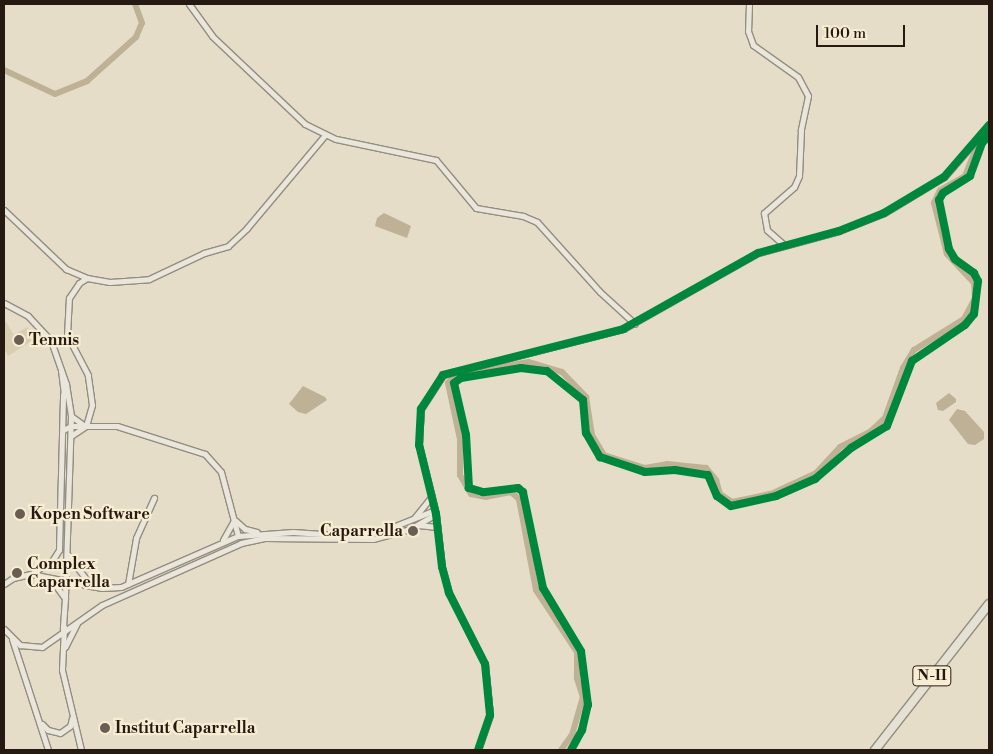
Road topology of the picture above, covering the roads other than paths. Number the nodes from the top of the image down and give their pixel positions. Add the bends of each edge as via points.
1 (188, 4) edge
2 (749, 4) edge
3 (989, 125) edge
4 (325, 135) junction
5 (4, 210) edge
6 (784, 245) junction
7 (87, 278) junction
8 (4, 303) edge
9 (635, 324) junction
10 (61, 370) junction
11 (63, 394) junction
12 (71, 416) junction
13 (71, 426) junction
14 (86, 426) junction
15 (63, 430) junction
16 (71, 436) junction
17 (432, 496) junction
18 (154, 498) dead end
19 (435, 512) junction
20 (234, 519) junction
21 (413, 520) junction
22 (418, 525) junction
23 (437, 527) junction
24 (262, 533) junction
25 (238, 536) junction
26 (255, 540) junction
27 (222, 542) junction
28 (225, 550) junction
29 (67, 553) junction
30 (31, 574) junction
31 (49, 578) junction
32 (65, 582) junction
33 (4, 584) edge
34 (128, 584) junction
35 (91, 587) junction
36 (65, 598) junction
37 (989, 604) edge
38 (79, 621) junction
39 (4, 628) edge
40 (62, 632) junction
41 (10, 637) junction
42 (64, 647) junction
43 (72, 717) junction
44 (41, 723) junction
45 (48, 750) edge
46 (80, 750) edge
47 (478, 750) edge
48 (875, 750) edge

1 - 4 street via 212,36 244,69 305,124
2 - 6 street via 748,31 753,45 798,77 808,96 801,130 799,176 794,187 764,213 767,230
3 - 6 street via 956,166 931,187 854,226
4 - 7 street via 228,246 204,253 149,278 110,282
4 - 9 street via 436,160 476,208 523,216 537,222 600,292
5 - 7 street via 66,269
6 - 9 street via 750,258
7 - 14 street via 79,283 69,298 67,335 88,375 92,405
8 - 10 street via 28,316 51,341
9 - 17 street via 604,335 443,374 421,409 419,428 419,445
10 - 11 street
10 - 12 street
11 - 13 street
11 - 15 street
12 - 13 street
12 - 14 street
13 - 14 street
13 - 15 street
13 - 16 street
14 - 16 street
14 - 20 street via 117,426 205,454 221,472
15 - 30 street via 59,550 52,561
16 - 29 street
17 - 19 street
17 - 21 street
18 - 34 street via 136,538
19 - 21 street
19 - 22 street
19 - 23 street
20 - 24 street via 245,529
20 - 25 street
20 - 27 street
21 - 24 street via 380,532 351,536
22 - 23 street
22 - 26 street via 373,539
23 - 47 street via 449,592 485,664 490,715
24 - 25 street
25 - 26 street
25 - 27 street
25 - 28 street
26 - 28 street
27 - 34 street
28 - 38 street via 102,605
29 - 32 street
29 - 35 street via 76,571
30 - 31 street
30 - 33 street via 13,578
31 - 32 street
31 - 36 street
32 - 35 street
32 - 36 street
34 - 35 street via 111,588
36 - 40 street
37 - 48 main road, N-II
38 - 40 street
38 - 42 street
39 - 41 street
40 - 41 street via 42,647 31,647
40 - 42 street
41 - 44 street
42 - 43 street via 62,670
43 - 44 street via 70,726 60,733 48,730
43 - 46 street
44 - 45 street

